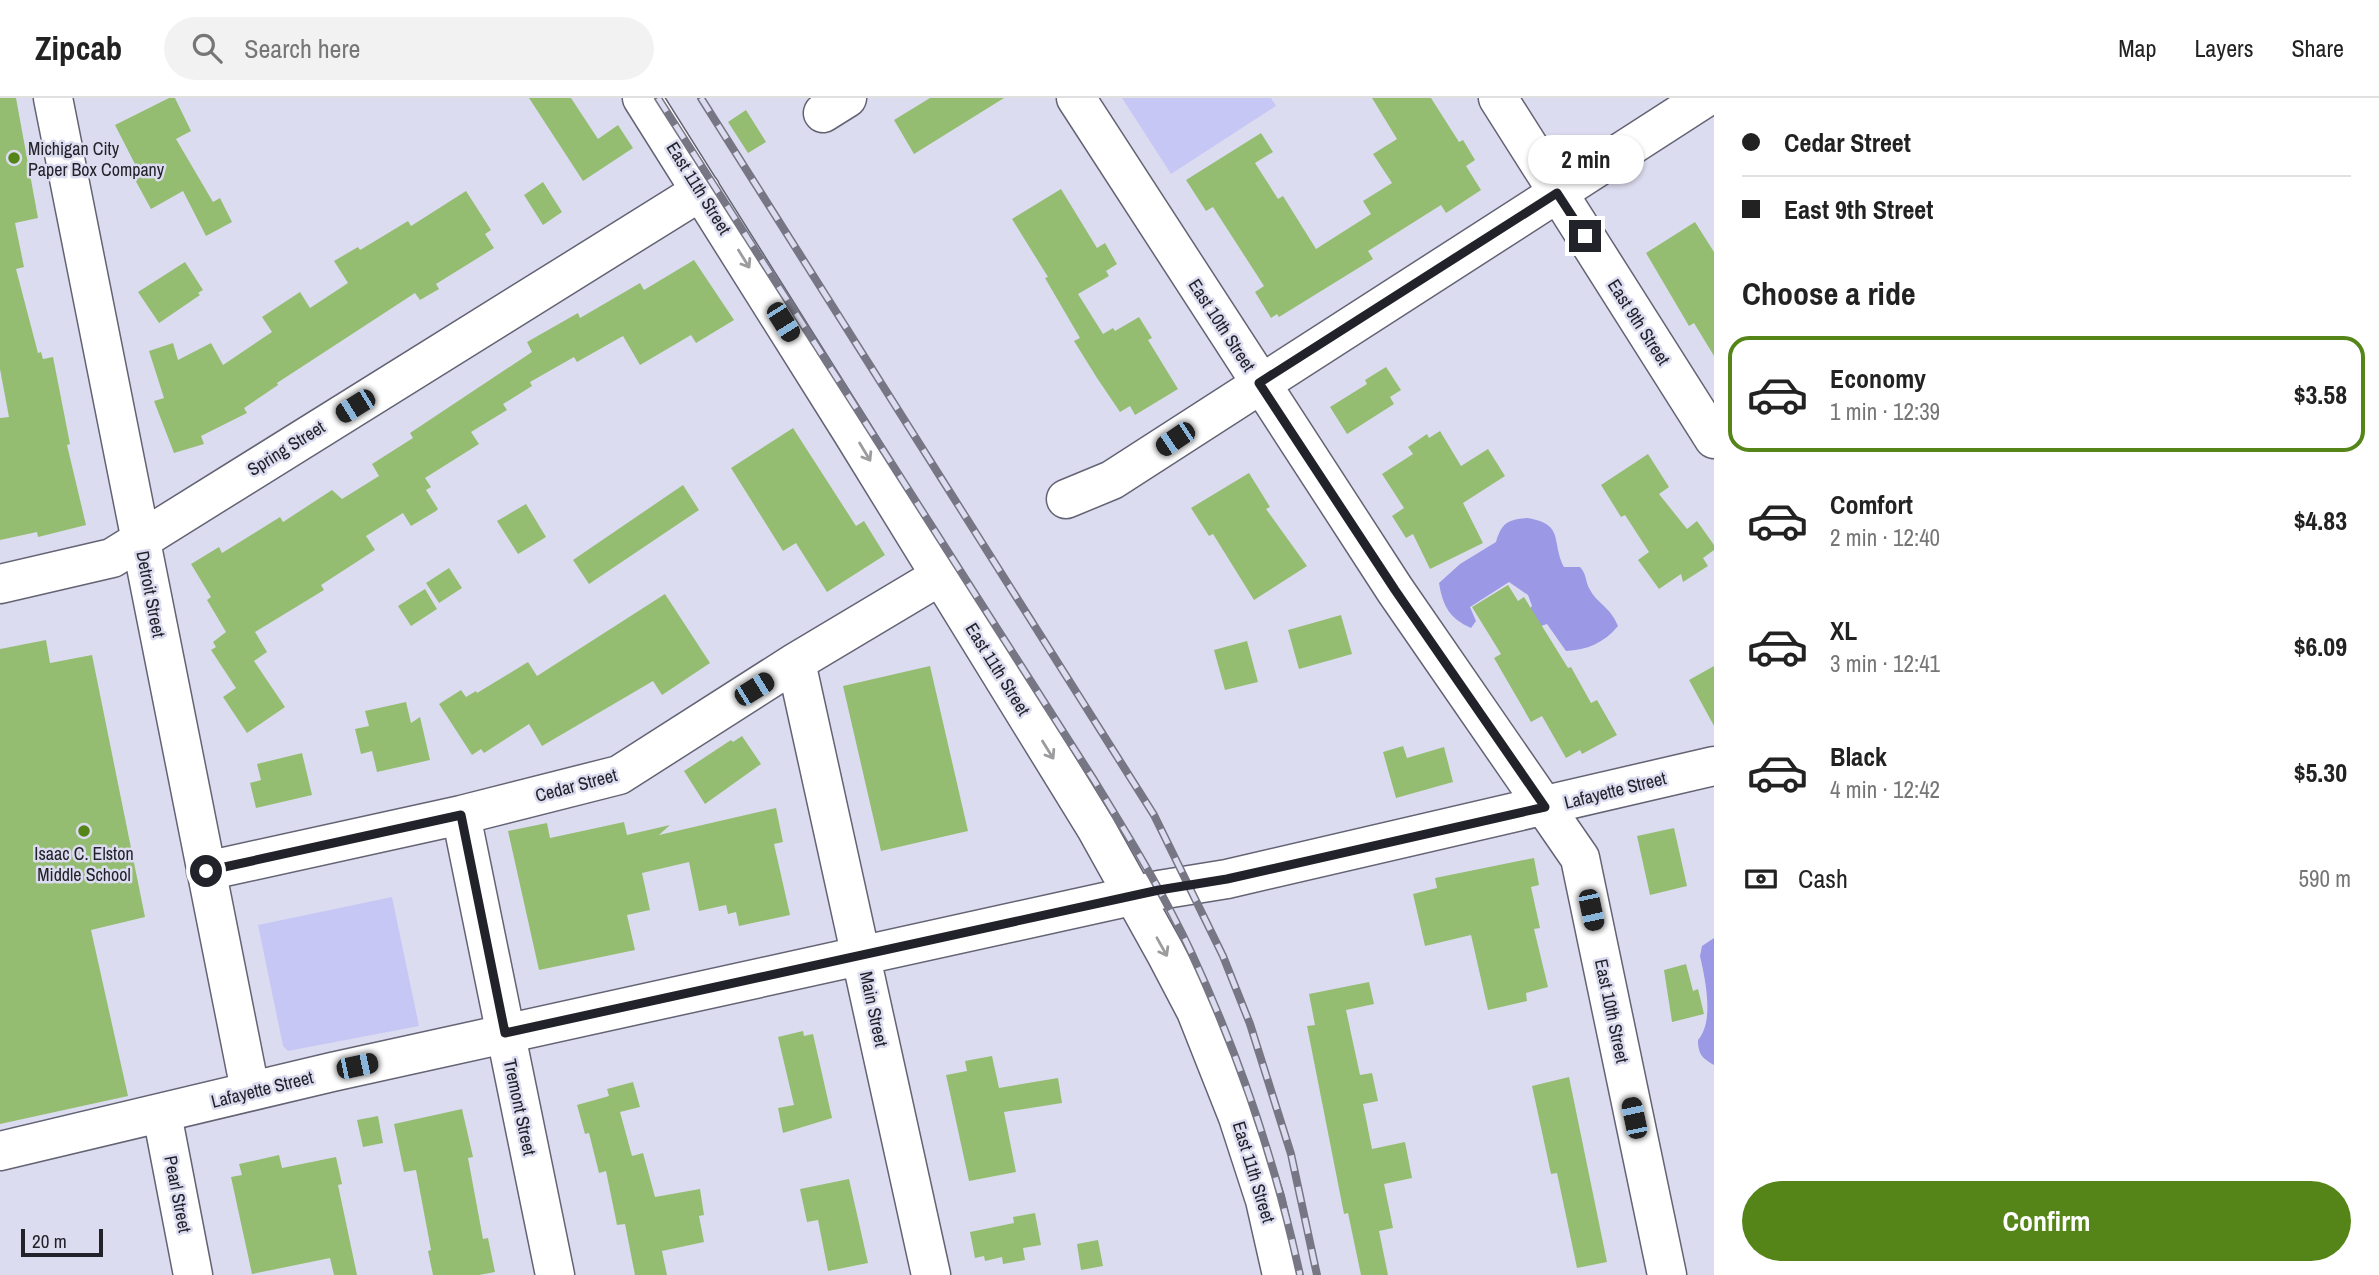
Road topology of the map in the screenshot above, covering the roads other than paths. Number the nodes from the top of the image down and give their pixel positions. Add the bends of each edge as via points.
1 (53, 98) edge
2 (642, 98) edge
3 (1076, 98) edge
4 (1497, 98) edge
5 (1705, 98) edge
6 (701, 191) junction
7 (1557, 193) junction
8 (1259, 383) junction
9 (1714, 439) edge
10 (1066, 499) dead end
11 (141, 539) junction
12 (940, 576) junction
13 (0, 584) edge
14 (796, 662) junction
15 (1714, 766) edge
16 (1545, 807) junction
17 (461, 815) junction
18 (206, 871) junction
19 (1133, 896) junction
20 (862, 954) junction
21 (505, 1033) junction
22 (250, 1090) junction
23 (162, 1114) junction
24 (0, 1151) edge
25 (193, 1275) edge
26 (555, 1275) edge
27 (931, 1275) edge
28 (1282, 1275) edge
29 (1667, 1275) edge

1 - 11 street, Detroit Street
2 - 6 street, East 11th Street
3 - 8 street, East 10th Street
4 - 7 street, East 9th Street
5 - 7 street
6 - 11 street, Spring Street
6 -> 12 street, East 11th Street
7 - 8 street
7 - 9 street, East 9th Street
8 - 10 street via 1112,480
8 - 16 street, East 10th Street
11 - 13 street, Spring Street via 112,558
11 - 18 street, Detroit Street
12 - 14 street, Cedar Street
12 -> 19 street, East 11th Street
14 - 17 street, Cedar Street via 619,775
14 - 20 street, Main Street
15 - 16 street, Lafayette Street
16 - 19 street, Lafayette Street
16 - 29 street, East 10th Street via 1580,858
17 - 18 street, Cedar Street
17 - 21 street, Tremont Street
18 - 22 street, Detroit Street
19 - 20 street, Lafayette Street
19 -> 28 street, East 11th Street via 1196,1011 1238,1117 1265,1200
20 - 21 street, Lafayette Street
20 - 27 street, Main Street
21 - 22 street, Lafayette Street
21 - 26 street, Tremont Street
22 - 23 street, Lafayette Street
23 - 24 street, Lafayette Street
23 - 25 street, Pearl Street

